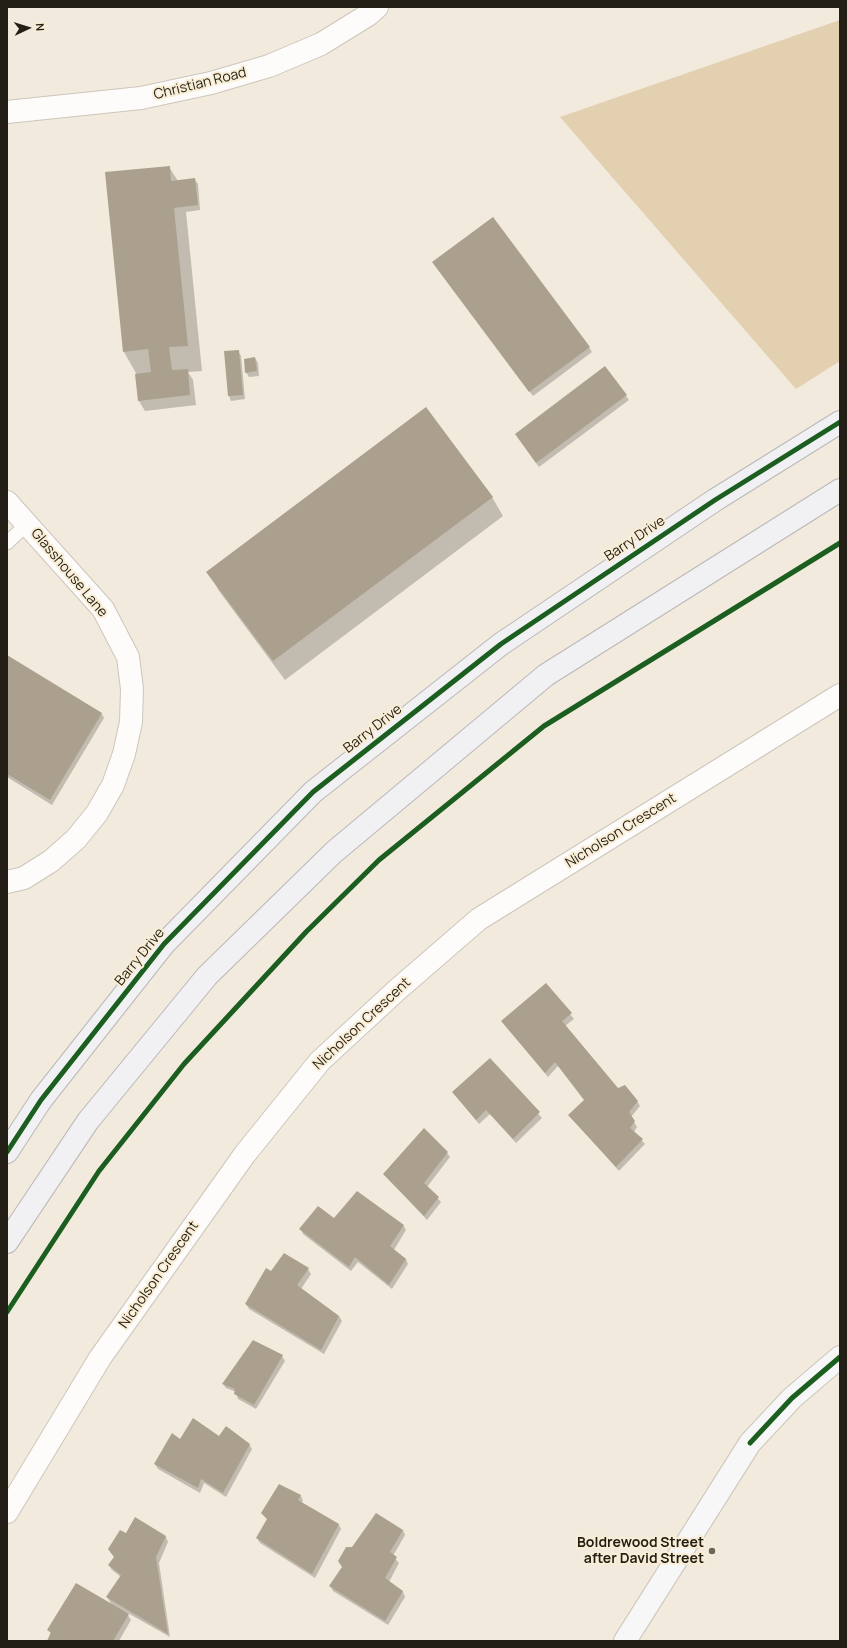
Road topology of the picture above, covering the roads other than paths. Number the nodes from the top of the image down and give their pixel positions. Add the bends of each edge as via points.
1 (377, 7) edge
2 (7, 112) edge
3 (840, 422) edge
4 (840, 490) edge
5 (7, 502) edge
6 (27, 524) junction
7 (7, 542) edge
8 (840, 695) edge
9 (7, 882) edge
10 (7, 1152) edge
11 (7, 1242) edge
12 (840, 1357) edge
13 (7, 1512) edge
14 (625, 1641) edge

1 - 2 street, Christian Road via 321,44 269,66 211,83 140,98
3 - 10 main road, Barry Drive via 715,500 501,644 312,792 164,944 42,1100
4 - 11 main road via 546,675 334,852 207,976 88,1121
5 - 6 street, Glasshouse Lane
6 - 7 lane
6 - 9 street, Glasshouse Lane via 103,609 128,657 132,689 131,722 124,754 113,785 76,839 52,861 24,878
8 - 13 street, Nicholson Crescent via 479,919 320,1061 245,1154 100,1358
12 - 14 street via 792,1398 750,1443

